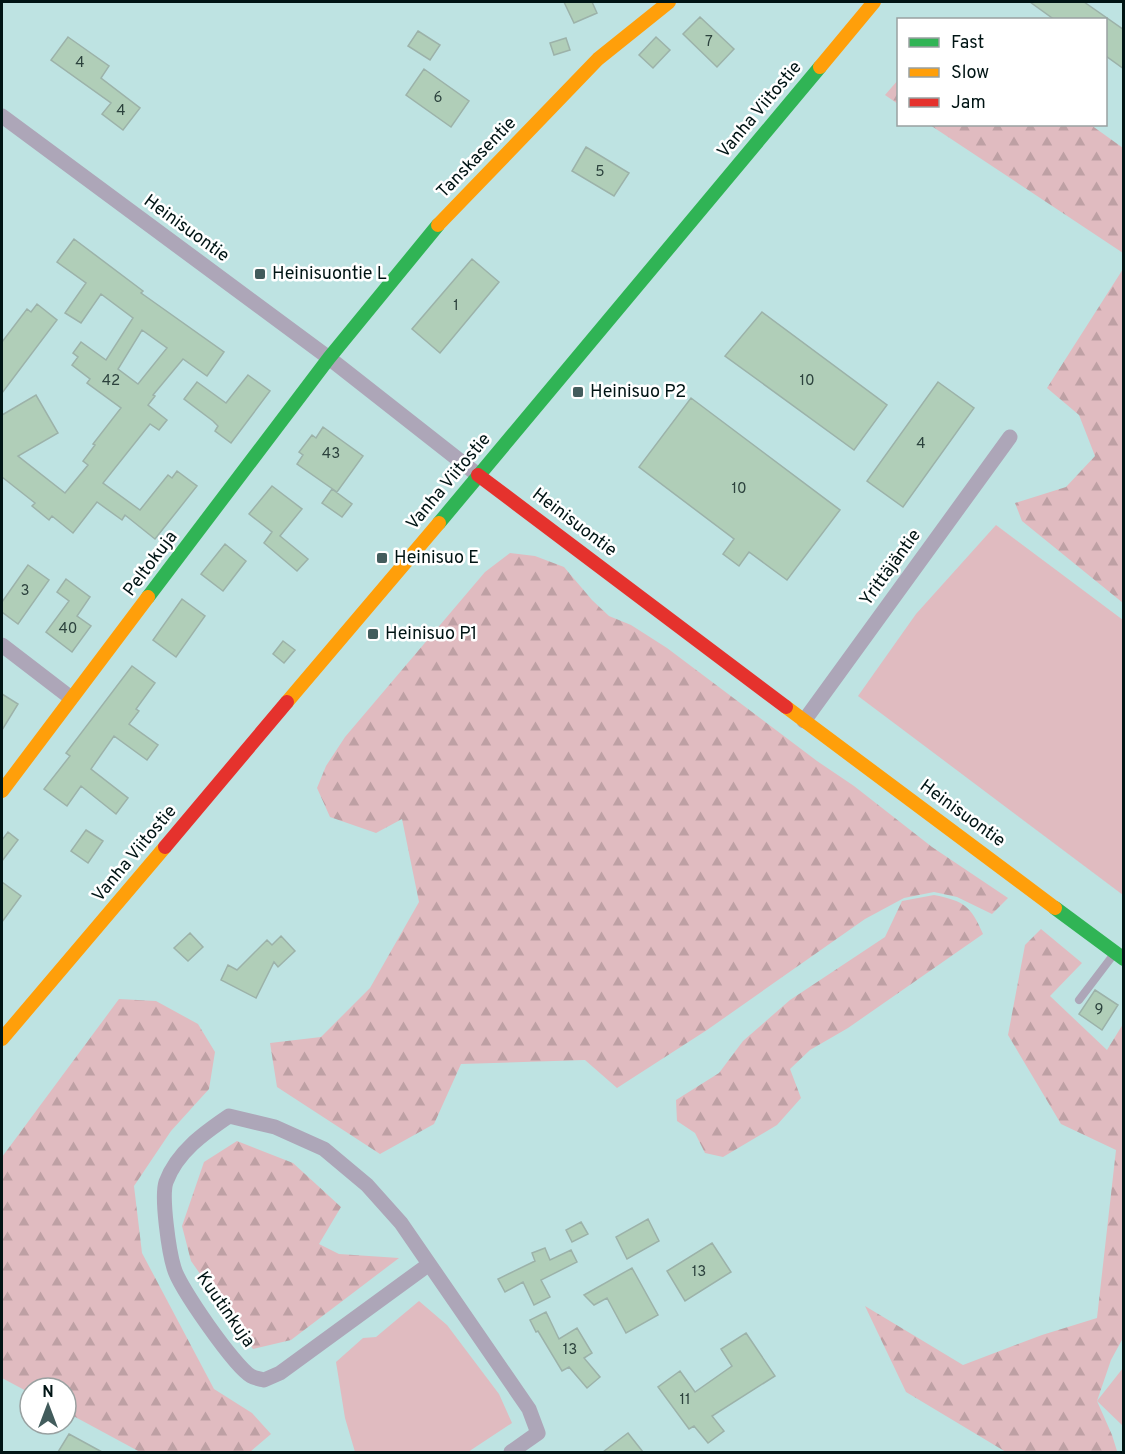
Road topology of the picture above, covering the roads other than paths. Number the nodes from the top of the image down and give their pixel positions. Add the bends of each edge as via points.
1 (669, 2) edge
2 (874, 2) edge
3 (2, 116) edge
4 (329, 358) junction
5 (1010, 437) dead end
6 (478, 475) junction
7 (2, 645) edge
8 (71, 698) junction
9 (804, 721) junction
10 (2, 791) edge
11 (1119, 956) edge
12 (1079, 1000) dead end
13 (2, 1039) edge
14 (428, 1265) junction
15 (511, 1452) edge

1 - 4 street, Tanskasentie via 598,59 443,218
2 - 6 street, Vanha Viitostie
3 - 4 street, Heinisuontie
4 - 6 street, Heinisuontie
4 - 8 street, Peltokuja
5 - 9 street, Yrittäjäntie
6 - 9 street, Heinisuontie
6 - 13 street, Vanha Viitostie
7 - 8 street
8 - 10 street, Peltokuja
9 - 11 street, Heinisuontie
11 - 12 lane
14 - 14 street, Kuutinkuja via 400,1223 367,1185 324,1149 275,1127 229,1116 200,1136 179,1158 165,1183 166,1228 174,1270 193,1303 250,1376 264,1380 280,1373
14 - 15 street, Kuutinkuja via 529,1409 538,1433

